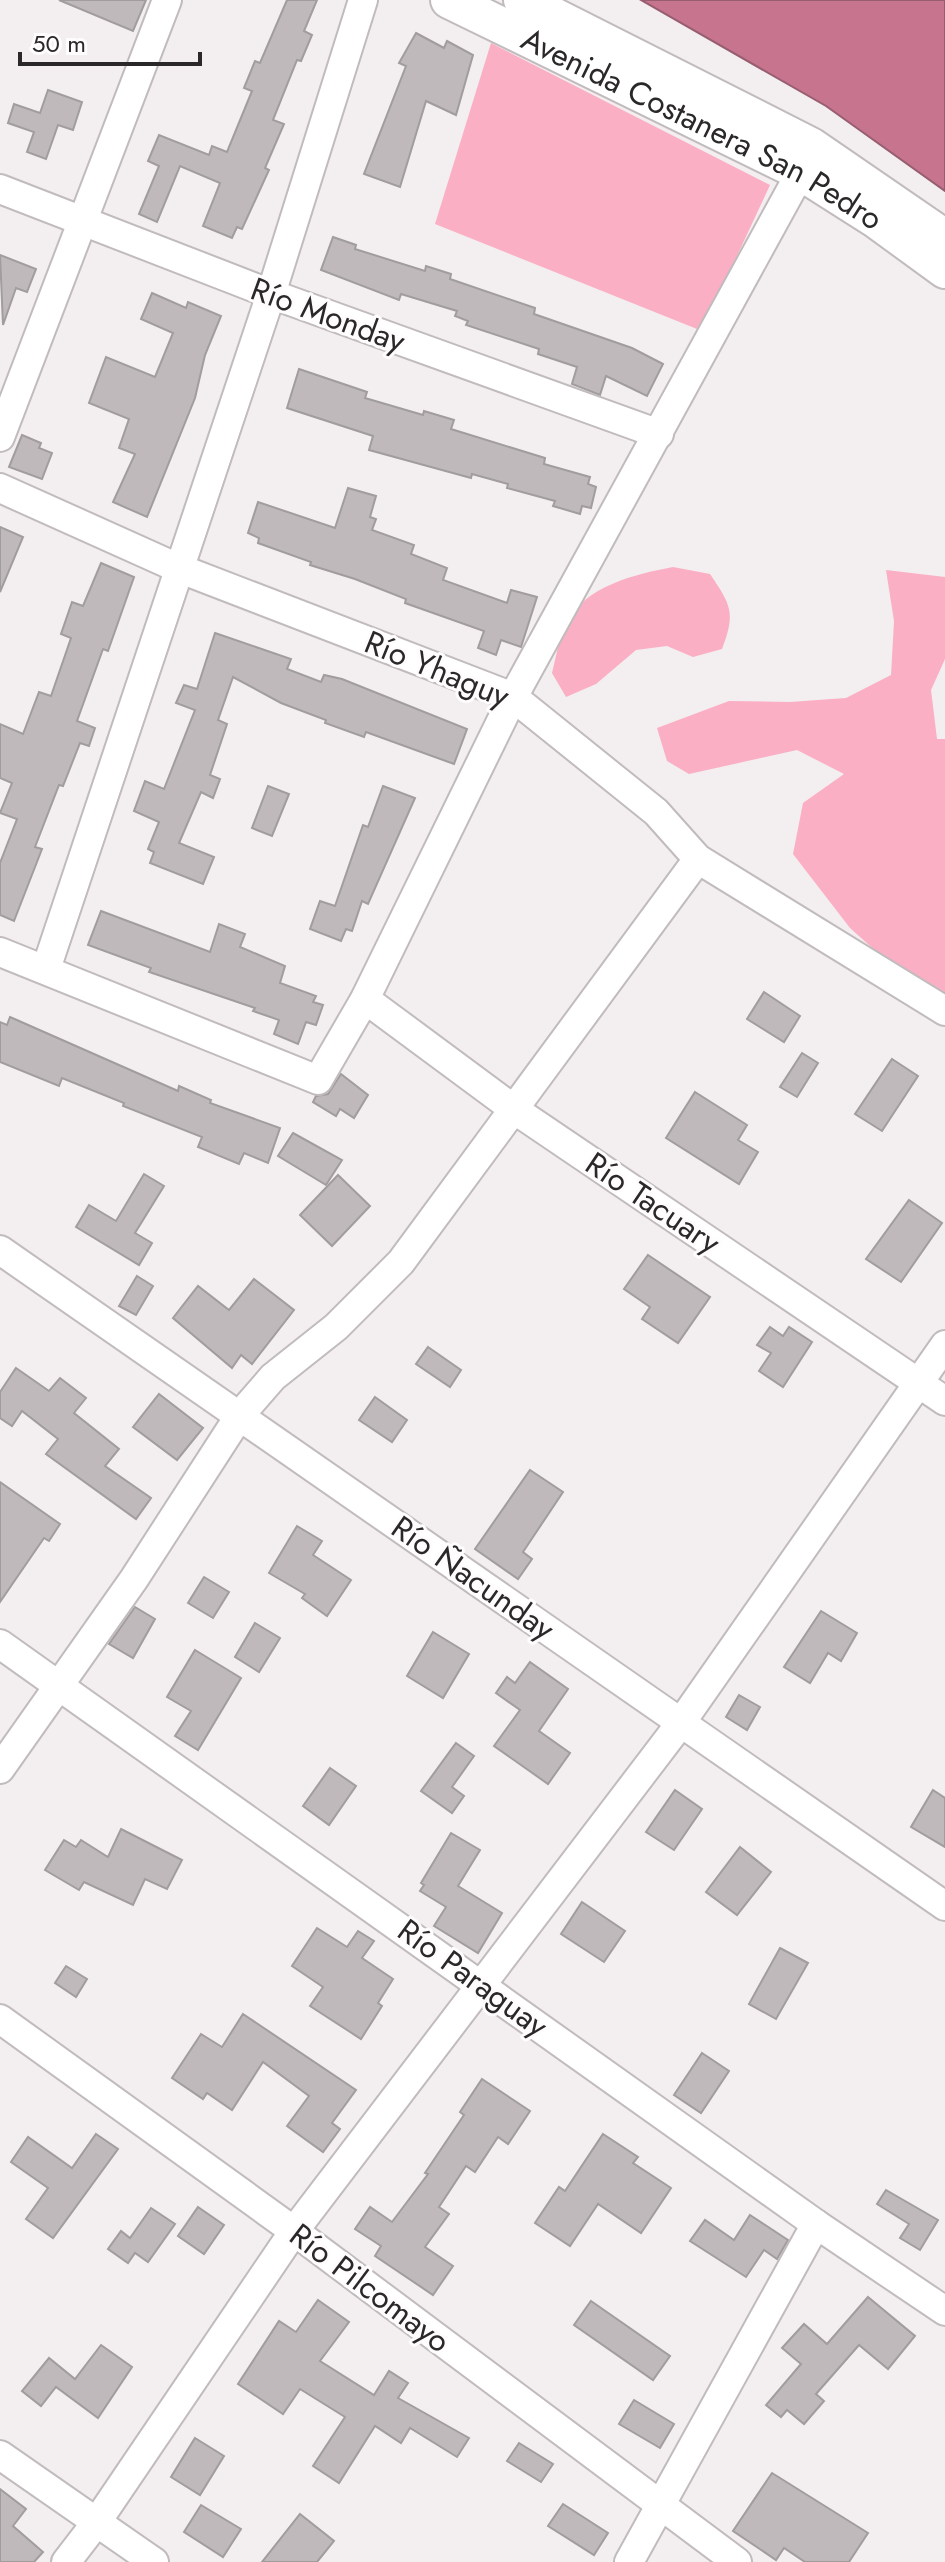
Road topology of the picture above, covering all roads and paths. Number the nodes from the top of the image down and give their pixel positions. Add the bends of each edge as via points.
1 (167, 0) edge
2 (363, 0) edge
3 (449, 0) edge
4 (522, 0) edge
5 (801, 172) junction
6 (0, 189) edge
7 (84, 224) junction
8 (945, 238) edge
9 (945, 270) edge
10 (271, 294) junction
11 (659, 434) junction
12 (0, 437) edge
13 (0, 488) edge
14 (178, 568) junction
15 (513, 697) junction
16 (698, 859) junction
17 (0, 952) edge
18 (46, 969) junction
19 (365, 999) junction
20 (945, 1011) edge
21 (515, 1110) junction
22 (0, 1250) edge
23 (945, 1345) edge
24 (920, 1384) junction
25 (945, 1401) edge
26 (240, 1415) junction
27 (0, 1644) edge
28 (59, 1684) junction
29 (680, 1724) junction
30 (0, 1769) edge
31 (945, 1906) edge
32 (481, 1983) junction
33 (0, 2019) edge
34 (816, 2224) junction
35 (294, 2231) junction
36 (945, 2311) edge
37 (0, 2455) edge
38 (662, 2505) junction
39 (96, 2523) junction
40 (66, 2562) edge
41 (154, 2562) edge
42 (629, 2562) edge
43 (737, 2562) edge

1 - 7 street
2 - 10 street
3 - 5 main road, Avenida Costanera San Pedro
4 - 8 main road, Avenida Costanera San Pedro via 811,146
5 - 9 main road, Avenida Costanera San Pedro
5 - 11 street
6 - 7 street, Río Monday
7 - 10 street, Río Monday
7 - 12 street
10 - 11 street, Río Monday
10 - 14 street
11 - 15 street
13 - 14 street, Río Yhaguy
14 - 15 street, Río Yhaguy
14 - 18 street
15 - 16 street, Río Yhaguy via 656,812
15 - 19 street
16 - 20 street, Río Yhaguy
16 - 21 street
17 - 18 street
18 - 19 street via 318,1080
19 - 21 street, Río Tacuary
21 - 24 street, Río Tacuary
21 - 26 street via 401,1262 336,1327 273,1377
22 - 26 street, Río Ñacunday
23 - 24 street
24 - 25 street, Río Tacuary
24 - 29 street
26 - 28 street
26 - 29 street, Río Ñacunday
27 - 28 street, Río Paraguay
28 - 30 street
28 - 32 street, Río Paraguay
29 - 31 street, Río Ñacunday
29 - 32 street
32 - 34 street, Río Paraguay
32 - 35 street
33 - 35 street, Río Pilcomayo
34 - 36 street, Río Paraguay
34 - 38 street
35 - 38 street, Río Pilcomayo
35 - 39 street
37 - 39 street
38 - 42 street
38 - 43 street, Río Pilcomayo
39 - 40 street
39 - 41 street

